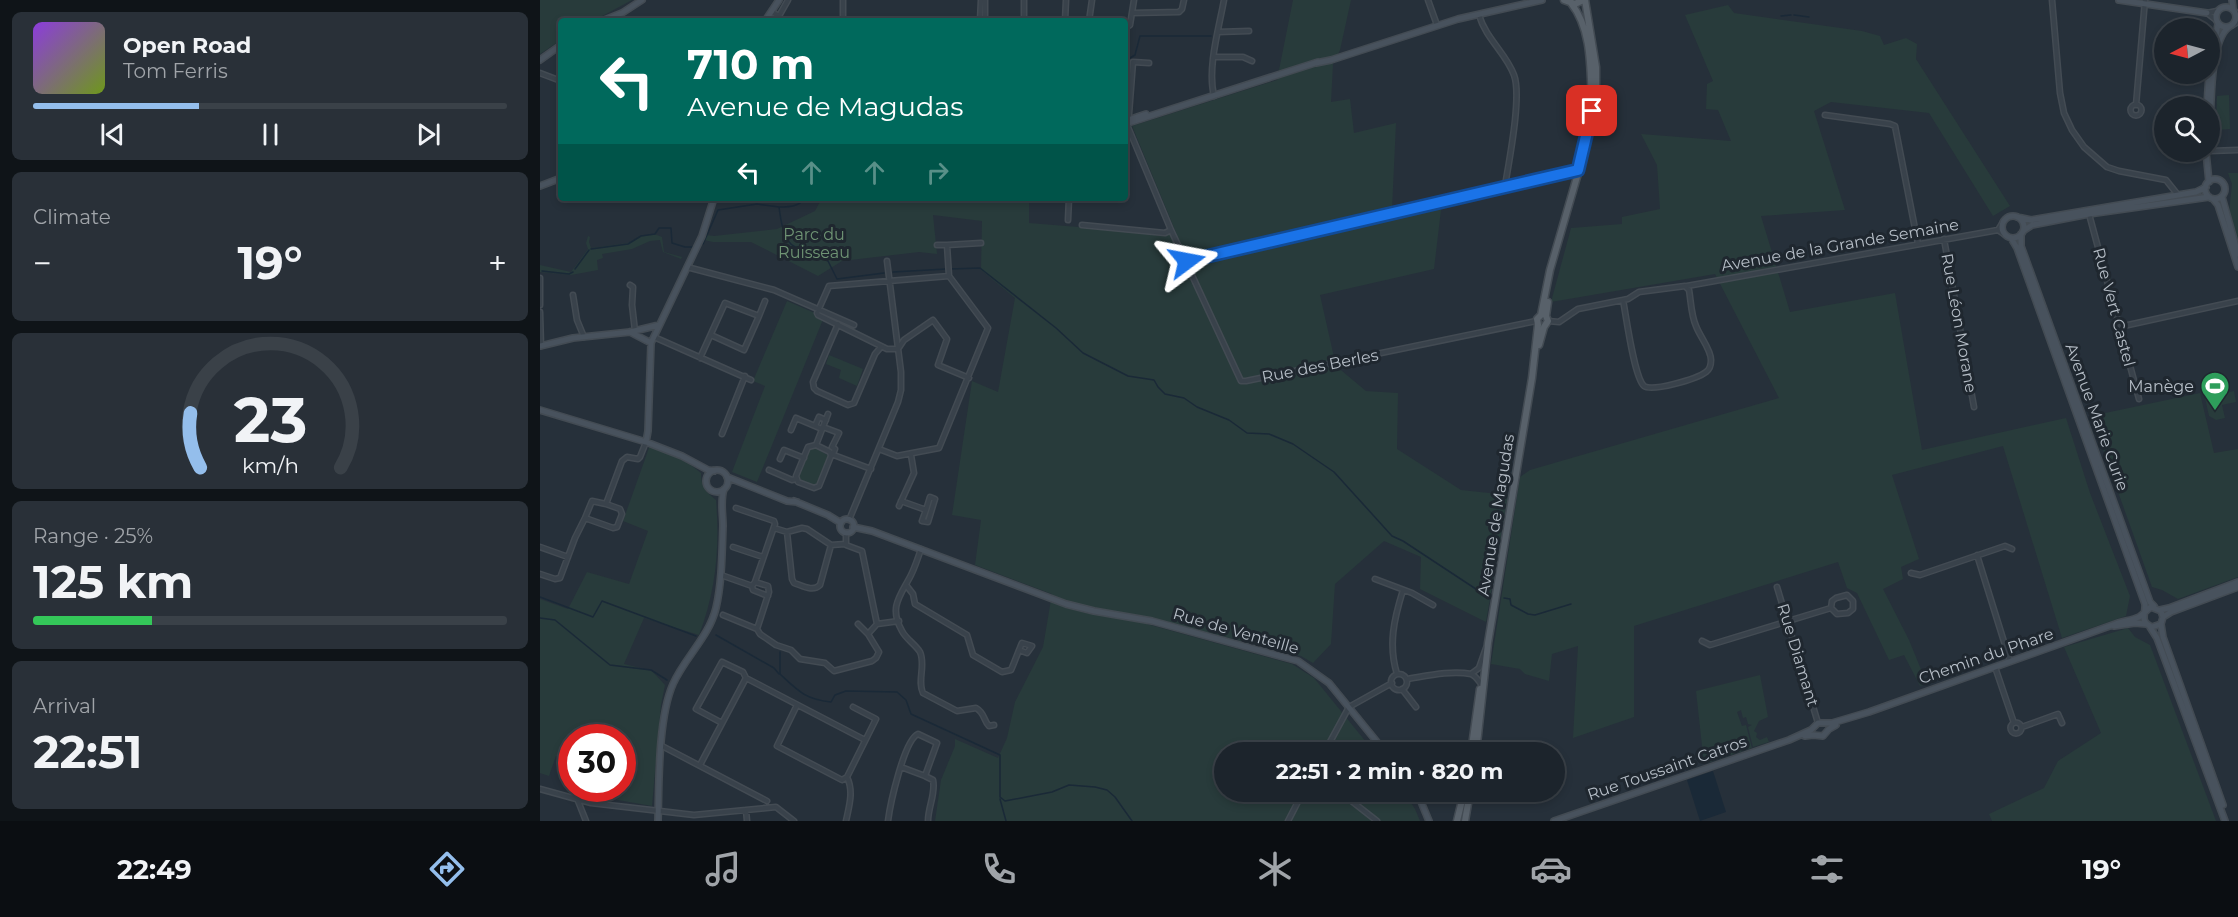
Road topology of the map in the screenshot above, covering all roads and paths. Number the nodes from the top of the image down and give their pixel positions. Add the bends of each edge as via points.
1 (642, 0) edge
2 (778, 0) edge
3 (788, 0) edge
4 (843, 0) edge
5 (981, 0) edge
6 (986, 0) edge
7 (1024, 0) edge
8 (1066, 0) edge
9 (1092, 0) edge
10 (1134, 0) edge
11 (1184, 0) edge
12 (1428, 0) edge
13 (1542, 0) edge
14 (1584, 0) edge
15 (2052, 0) edge
16 (2119, 0) edge
17 (2227, 0) edge
18 (2232, 0) edge
19 (1223, 1) edge
20 (1568, 2) edge
21 (2145, 2) edge
22 (2220, 9) junction
23 (771, 11) junction
24 (2235, 12) edge
25 (1132, 13) junction
26 (1479, 13) junction
27 (2207, 13) junction
28 (610, 18) edge
29 (767, 18) edge
30 (843, 18) edge
31 (980, 18) edge
32 (985, 18) edge
33 (1023, 18) edge
34 (1065, 18) edge
35 (1089, 18) edge
36 (2213, 18) edge
37 (2218, 18) edge
38 (1437, 25) junction
39 (2233, 25) edge
40 (1128, 26) edge
41 (1248, 31) dead end
42 (1218, 32) junction
43 (558, 47) edge
44 (1215, 57) junction
45 (540, 60) edge
46 (1252, 61) dead end
47 (1149, 63) dead end
48 (540, 73) edge
49 (558, 80) edge
50 (1128, 90) edge
51 (1214, 95) junction
52 (2213, 96) edge
53 (2136, 105) dead end
54 (1592, 111) junction
55 (1826, 115) dead end
56 (1128, 121) edge
57 (1128, 128) edge
58 (2238, 150) edge
59 (2220, 151) edge
60 (2209, 162) edge
61 (1578, 170) junction
62 (558, 179) edge
63 (2210, 183) junction
64 (540, 186) edge
65 (1505, 186) junction
66 (2179, 195) junction
67 (2222, 197) junction
68 (2211, 198) junction
69 (713, 201) edge
70 (1069, 201) edge
71 (2089, 214) junction
72 (2017, 217) junction
73 (1068, 220) dead end
74 (2003, 222) junction
75 (1082, 225) dead end
76 (1171, 230) junction
77 (1998, 230) junction
78 (2022, 232) junction
79 (2004, 234) junction
80 (2011, 238) junction
81 (1944, 239) junction
82 (981, 243) dead end
83 (1918, 244) junction
84 (937, 245) dead end
85 (947, 245) junction
86 (2238, 254) edge
87 (887, 261) dead end
88 (1187, 261) junction
89 (687, 267) junction
90 (2238, 267) edge
91 (949, 276) junction
92 (540, 278) edge
93 (890, 280) junction
94 (630, 285) dead end
95 (1687, 286) junction
96 (573, 295) dead end
97 (1623, 300) junction
98 (2238, 301) edge
99 (765, 302) dead end
100 (540, 305) edge
101 (819, 309) junction
102 (540, 312) edge
103 (759, 316) junction
104 (1542, 321) junction
105 (838, 324) junction
106 (659, 325) junction
107 (854, 325) dead end
108 (2119, 327) junction
109 (633, 332) junction
110 (711, 335) junction
111 (584, 337) junction
112 (653, 340) junction
113 (541, 346) edge
114 (881, 347) junction
115 (898, 349) junction
116 (700, 358) junction
117 (745, 376) junction
118 (969, 378) junction
119 (752, 380) dead end
120 (806, 386) dead end
121 (814, 388) junction
122 (2139, 399) dead end
123 (1974, 407) dead end
124 (540, 410) edge
125 (828, 414) dead end
126 (826, 420) junction
127 (815, 426) junction
128 (823, 428) junction
129 (791, 429) dead end
130 (722, 434) dead end
131 (646, 442) junction
132 (816, 445) junction
133 (879, 449) junction
134 (832, 454) junction
135 (911, 455) junction
136 (804, 458) junction
137 (780, 459) dead end
138 (696, 463) junction
139 (871, 469) junction
140 (714, 471) junction
141 (769, 471) dead end
142 (727, 477) junction
143 (796, 479) junction
144 (707, 480) junction
145 (740, 482) junction
146 (725, 487) junction
147 (714, 491) junction
148 (606, 504) junction
149 (722, 506) junction
150 (736, 508) dead end
151 (926, 510) junction
152 (585, 518) junction
153 (849, 520) junction
154 (841, 523) junction
155 (774, 526) junction
156 (853, 527) junction
157 (787, 532) junction
158 (846, 533) junction
159 (845, 544) junction
160 (831, 545) junction
161 (540, 547) edge
162 (733, 547) dead end
163 (921, 549) junction
164 (2012, 549) dead end
165 (1977, 555) junction
166 (568, 557) junction
167 (764, 557) junction
168 (1911, 573) dead end
169 (540, 574) edge
170 (720, 575) junction
171 (1375, 579) dead end
172 (2238, 582) edge
173 (754, 584) junction
174 (906, 585) junction
175 (1777, 587) dead end
176 (2238, 587) edge
177 (1403, 590) junction
178 (768, 596) junction
179 (1433, 605) dead end
180 (1831, 608) junction
181 (2158, 608) junction
182 (2145, 611) junction
183 (723, 615) dead end
184 (2163, 617) junction
185 (898, 621) junction
186 (1787, 621) junction
187 (858, 624) dead end
188 (877, 624) junction
189 (2161, 624) junction
190 (2148, 625) junction
191 (2113, 626) junction
192 (757, 629) junction
193 (868, 634) junction
194 (1702, 641) dead end
195 (1488, 643) junction
196 (1019, 650) dead end
197 (1486, 656) junction
198 (2010, 661) junction
199 (1994, 667) junction
200 (1397, 674) junction
201 (1470, 674) junction
202 (746, 678) junction
203 (1407, 679) junction
204 (1392, 683) junction
205 (1481, 684) junction
206 (1402, 688) junction
207 (797, 705) junction
208 (853, 707) dead end
209 (1349, 707) junction
210 (1416, 708) dead end
211 (1869, 712) junction
212 (722, 723) junction
213 (2014, 723) junction
214 (2062, 723) dead end
215 (994, 725) dead end
216 (1819, 725) junction
217 (2022, 727) junction
218 (1827, 732) junction
219 (1817, 735) junction
220 (865, 740) junction
221 (1789, 740) junction
222 (1330, 742) edge
223 (1377, 742) edge
224 (1472, 742) edge
225 (1477, 742) edge
226 (662, 746) junction
227 (700, 765) junction
228 (901, 767) junction
229 (925, 776) junction
230 (847, 777) junction
231 (540, 789) edge
232 (558, 795) edge
233 (767, 801) dead end
234 (578, 802) edge
235 (586, 802) edge
236 (1298, 802) edge
237 (1353, 802) edge
238 (1422, 802) edge
239 (1462, 802) edge
240 (1468, 802) edge
241 (746, 810) junction
242 (658, 811) junction
243 (586, 821) edge
244 (658, 821) edge
245 (747, 821) edge
246 (794, 821) edge
247 (846, 821) edge
248 (888, 821) edge
249 (928, 821) edge
250 (1288, 821) edge
251 (1377, 821) edge
252 (1429, 821) edge
253 (1457, 821) edge
254 (1465, 821) edge
255 (1554, 821) edge
256 (2226, 821) edge

1 - 28 street
2 - 23 street
3 - 23 street via 779,16
4 - 30 street
5 - 31 street
6 - 32 street
7 - 33 street
8 - 34 street
9 - 35 street
10 - 25 street
11 - 25 street via 1179,12
12 - 38 street
13 - 26 street
14 - 20 main road
14 - 54 main road, Avenue de Magudas via 1596,74
15 - 66 street via 2060,93 2072,130 2104,165 2166,180
16 - 21 street
17 - 22 street
18 - 24 street
19 - 42 street
20 - 54 main road, Avenue de Magudas via 1582,23 1587,42
21 - 27 street
21 - 53 street
22 - 24 street via 2228,7
22 - 27 street
22 - 37 street
23 - 29 street
24 - 39 street
25 - 40 street
26 - 38 street
26 - 65 street via 1486,34 1516,81
27 - 36 street
38 - 51 street
39 - 52 street via 2222,35
41 - 42 street
42 - 44 street
43 - 45 street
44 - 46 street via 1243,57
44 - 51 street via 1211,84
47 - 50 street via 1133,62
48 - 49 street
51 - 56 street
54 - 61 main road, Avenue de Magudas
55 - 83 street via 1895,126
57 - 76 street, Rue des Berles
58 - 59 street
60 - 63 street
61 - 65 street
61 - 104 main road, Avenue de Magudas via 1552,264
62 - 64 street
63 - 66 street via 2196,192
63 - 67 street via 2222,182
63 - 68 street
65 - 88 street
66 - 72 street via 2031,220
67 - 68 street
67 - 86 street
68 - 71 street
68 - 90 street via 2218,204
69 - 89 street
70 - 73 street
71 - 78 street via 2032,225
71 - 108 street, Rue Vert Castel
72 - 74 street
72 - 78 street via 2022,221
74 - 77 street
74 - 79 street
75 - 76 street
76 - 88 street, Rue des Berles
77 - 79 street
77 - 81 street, Avenue de la Grande Semaine
78 - 80 street
78 - 181 street, Avenue Marie Curie via 2021,246 2081,415 2151,602
79 - 80 street
80 - 182 street, Avenue Marie Curie
81 - 83 street, Avenue de la Grande Semaine
81 - 123 street, Rue Léon Morane
82 - 85 street
83 - 95 street, Avenue de la Grande Semaine
84 - 85 street
85 - 91 street
87 - 93 street
88 - 104 street, Rue des Berles via 1241,381
89 - 101 street via 774,290
89 - 106 street
91 - 93 street
91 - 118 street via 988,328
92 - 100 street
93 - 101 street via 829,286
93 - 115 street
94 - 109 street
95 - 97 street, Avenue de la Grande Semaine via 1639,292
95 - 97 street via 1710,365 1703,374 1658,388 1646,387 1639,380
96 - 111 street
97 - 104 street, Avenue de la Grande Semaine via 1578,309 1559,321
98 - 108 street
99 - 103 street
101 - 105 street via 818,315
101 - 107 street
102 - 113 street
103 - 110 street via 725,303
103 - 110 street via 744,350
104 - 195 main road, Avenue de Magudas
105 - 114 street
105 - 121 street via 813,382
106 - 109 street
106 - 112 street
108 - 122 street, Rue Vert Castel
109 - 111 street
109 - 112 street
110 - 116 street
111 - 113 street
112 - 116 street
112 - 131 street
114 - 115 street
114 - 121 street via 854,403 848,405
115 - 118 street via 904,340 933,320 947,339 938,365
115 - 133 street via 901,390
116 - 117 street
117 - 119 street
117 - 130 street
118 - 135 street via 939,448
120 - 121 street
124 - 131 street
125 - 126 street
126 - 127 street via 819,417
126 - 128 street
127 - 128 street
127 - 129 street via 796,418
128 - 132 street
128 - 134 street via 839,432
131 - 138 street
131 - 148 street via 638,459 627,457 622,461
132 - 134 street
132 - 136 street via 808,447
133 - 135 street via 897,456
133 - 139 street
134 - 139 street
134 - 143 street via 816,488
135 - 151 street via 914,472 900,504
136 - 137 street via 784,450
136 - 143 street
138 - 140 street
138 - 144 street
139 - 153 street
140 - 142 street
140 - 144 street
141 - 143 street
142 - 145 street
142 - 146 street
144 - 147 street
145 - 146 street
145 - 154 street via 786,496
146 - 147 street
146 - 149 street
147 - 149 street
148 - 152 street via 592,501
148 - 152 street via 622,514 617,527
149 - 170 street
150 - 155 street via 774,521
151 - 151 street via 922,521 928,522 935,499 930,497
152 - 166 street
153 - 154 street
153 - 156 street
154 - 158 street via 841,530
155 - 157 street
155 - 167 street
156 - 158 street
156 - 163 street, Rue de Venteille
157 - 160 street via 807,529
157 - 160 street via 792,579 812,589 820,585
158 - 159 street
159 - 160 street
159 - 188 street via 862,551
161 - 166 street
162 - 167 street
163 - 174 street
163 - 209 street, Rue de Venteille via 1077,606 1152,621 1291,658 1322,676
164 - 165 street via 2005,546
165 - 168 street via 1920,575
165 - 198 street
166 - 169 street via 559,579
167 - 173 street
170 - 173 street
170 - 226 street via 711,623 672,687
171 - 177 street
172 - 181 street via 2169,608
173 - 178 street via 753,590
173 - 178 street via 768,586
174 - 185 street via 897,600
174 - 196 street via 915,604 967,635 973,655 1002,672 1011,670
175 - 186 street, Rue Diamant
176 - 184 street
177 - 179 street
177 - 200 street via 1393,631
178 - 192 street
180 - 180 street via 1836,598 1847,595 1853,601 1853,609 1848,613 1837,614
180 - 186 street
181 - 182 street
181 - 184 street
182 - 190 street via 2143,618
182 - 191 street, Chemin du Phare via 2138,618
183 - 192 street
184 - 189 street
185 - 188 street
185 - 215 street via 920,653 923,693 957,711 976,708 984,713 990,726
186 - 194 street via 1710,645
186 - 216 street, Rue Diamant
187 - 193 street
188 - 193 street
189 - 190 street
189 - 256 street
190 - 191 street, Chemin du Phare
190 - 256 street via 2157,638
191 - 198 street, Chemin du Phare
192 - 193 street via 800,659 825,663 839,672 876,658 879,652
195 - 197 main road, Avenue de Magudas
195 - 201 street via 1479,668
197 - 205 main road, Avenue de Magudas
197 - 225 main road, Avenue de Magudas
198 - 199 street, Chemin du Phare
199 - 211 street, Chemin du Phare
199 - 213 street
200 - 203 street
200 - 204 street
201 - 203 street
201 - 205 street
202 - 207 street
202 - 212 street
202 - 212 street via 743,672 722,662 696,710
203 - 206 street
204 - 206 street
204 - 209 street
205 - 224 main road, Avenue de Magudas
206 - 210 street
207 - 220 street
207 - 230 street via 777,746 842,780
208 - 220 street via 876,718
209 - 222 street
209 - 223 street, Rue de Venteille
211 - 216 street, Chemin du Phare
211 - 218 street, Chemin du Phare
212 - 227 street
213 - 217 street
213 - 217 street via 2014,733
214 - 217 street via 2058,714
216 - 218 street
216 - 219 street
216 - 221 street, Rue Toussaint Catros
218 - 219 street, Chemin du Phare
219 - 221 street, Rue Toussaint Catros
220 - 230 street
221 - 255 street, Rue Toussaint Catros
226 - 227 street
226 - 242 street
227 - 233 street
228 - 229 street
228 - 229 street via 911,738 918,734 937,743
228 - 248 street
229 - 249 street via 933,780 935,787
230 - 247 street via 851,795
231 - 232 street
234 - 243 street
235 - 242 street
236 - 250 street
237 - 251 street
238 - 252 street
239 - 253 main road
240 - 254 main road
241 - 242 street via 704,815
241 - 245 street
241 - 246 street via 776,807
242 - 244 street

